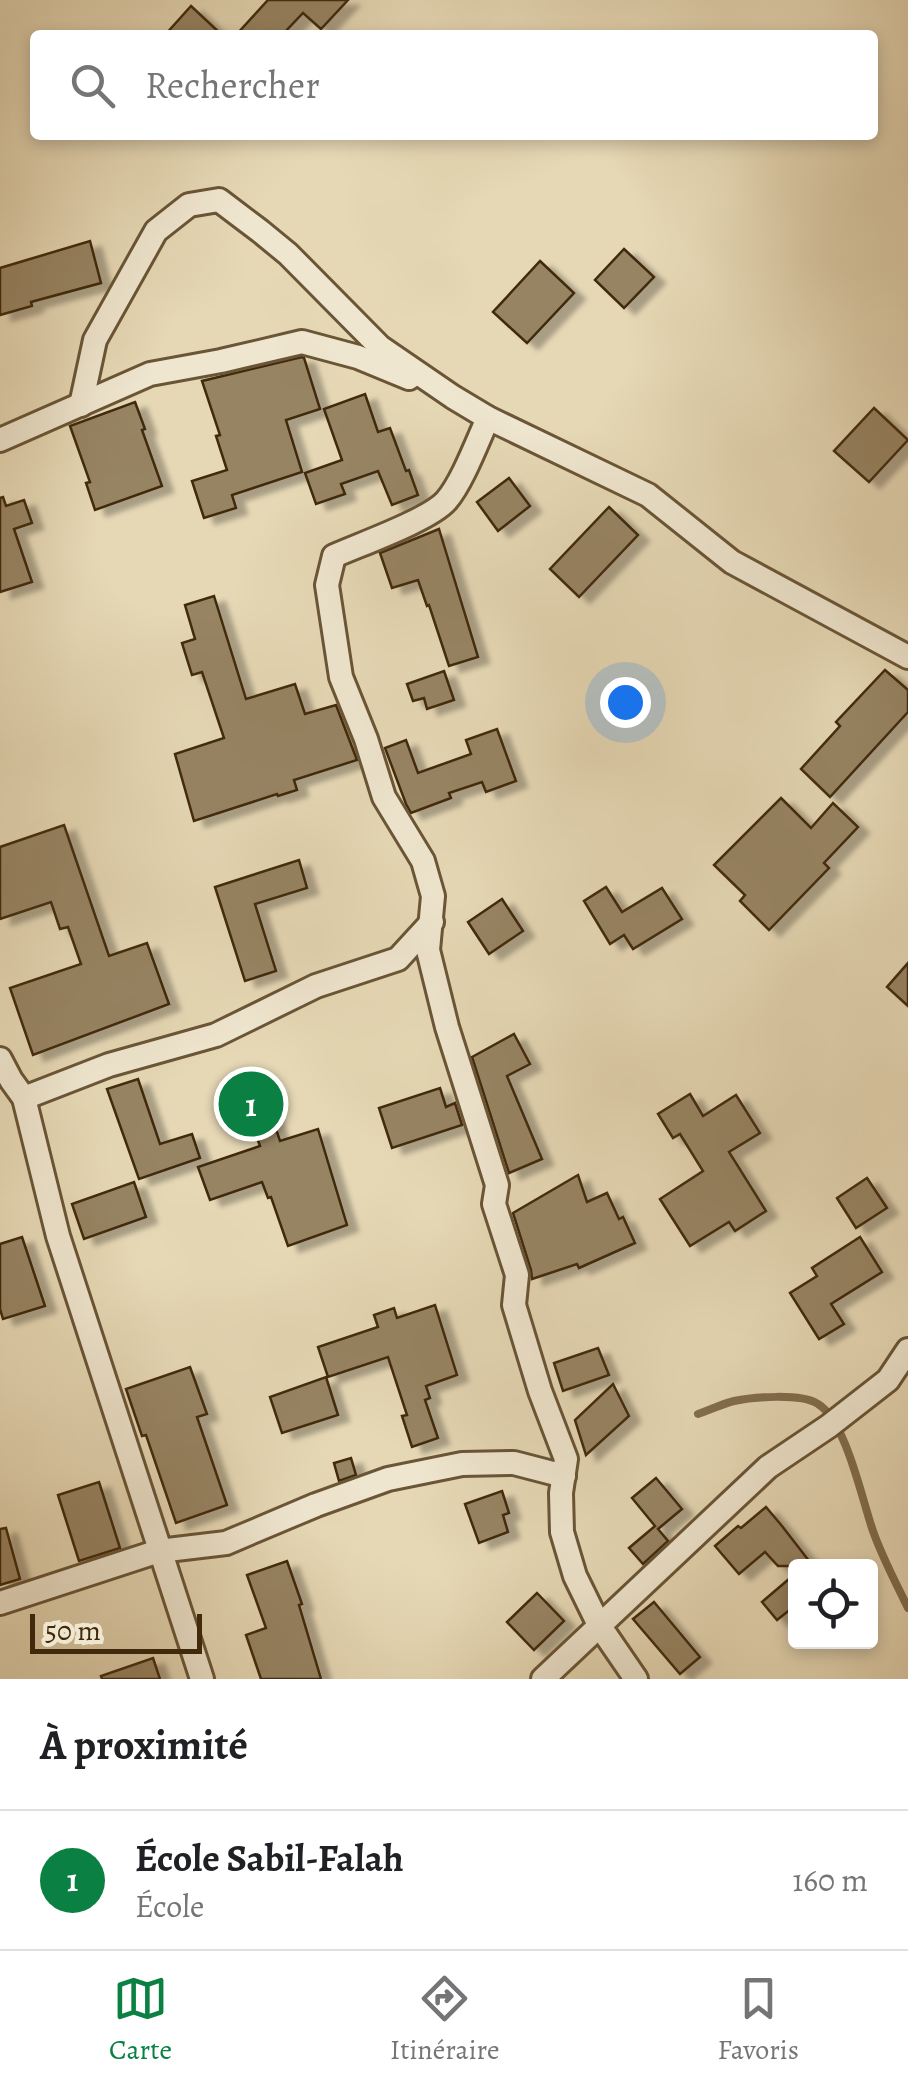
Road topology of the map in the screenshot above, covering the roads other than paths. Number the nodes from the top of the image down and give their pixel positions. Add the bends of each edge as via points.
1 (453, 397) junction
2 (81, 406) junction
3 (488, 418) junction
4 (0, 440) edge
5 (908, 657) edge
6 (432, 922) junction
7 (0, 1058) edge
8 (12, 1087) edge
9 (908, 1350) edge
10 (564, 1476) junction
11 (159, 1551) junction
12 (0, 1603) edge
13 (599, 1625) junction
14 (202, 1679) edge
15 (544, 1679) edge
16 (636, 1679) edge

1 - 2 street via 358,357 302,342 150,374
1 - 2 street via 380,346 288,254 219,200 189,205 156,231 95,340
1 - 3 street
2 - 4 street
3 - 5 street via 648,495 732,562
3 - 6 street via 446,501 334,556 327,585 341,677 384,797 423,860 434,896
6 - 8 street via 398,959 316,986 216,1035
6 - 10 street via 428,950 497,1185 494,1204 517,1275 514,1305 566,1458
7 - 8 street
8 - 11 street
9 - 13 street via 888,1380 768,1467
10 - 11 street via 514,1463 462,1464 388,1479 226,1543
10 - 13 street via 562,1532
11 - 12 street
11 - 14 street
13 - 15 street
13 - 16 street

